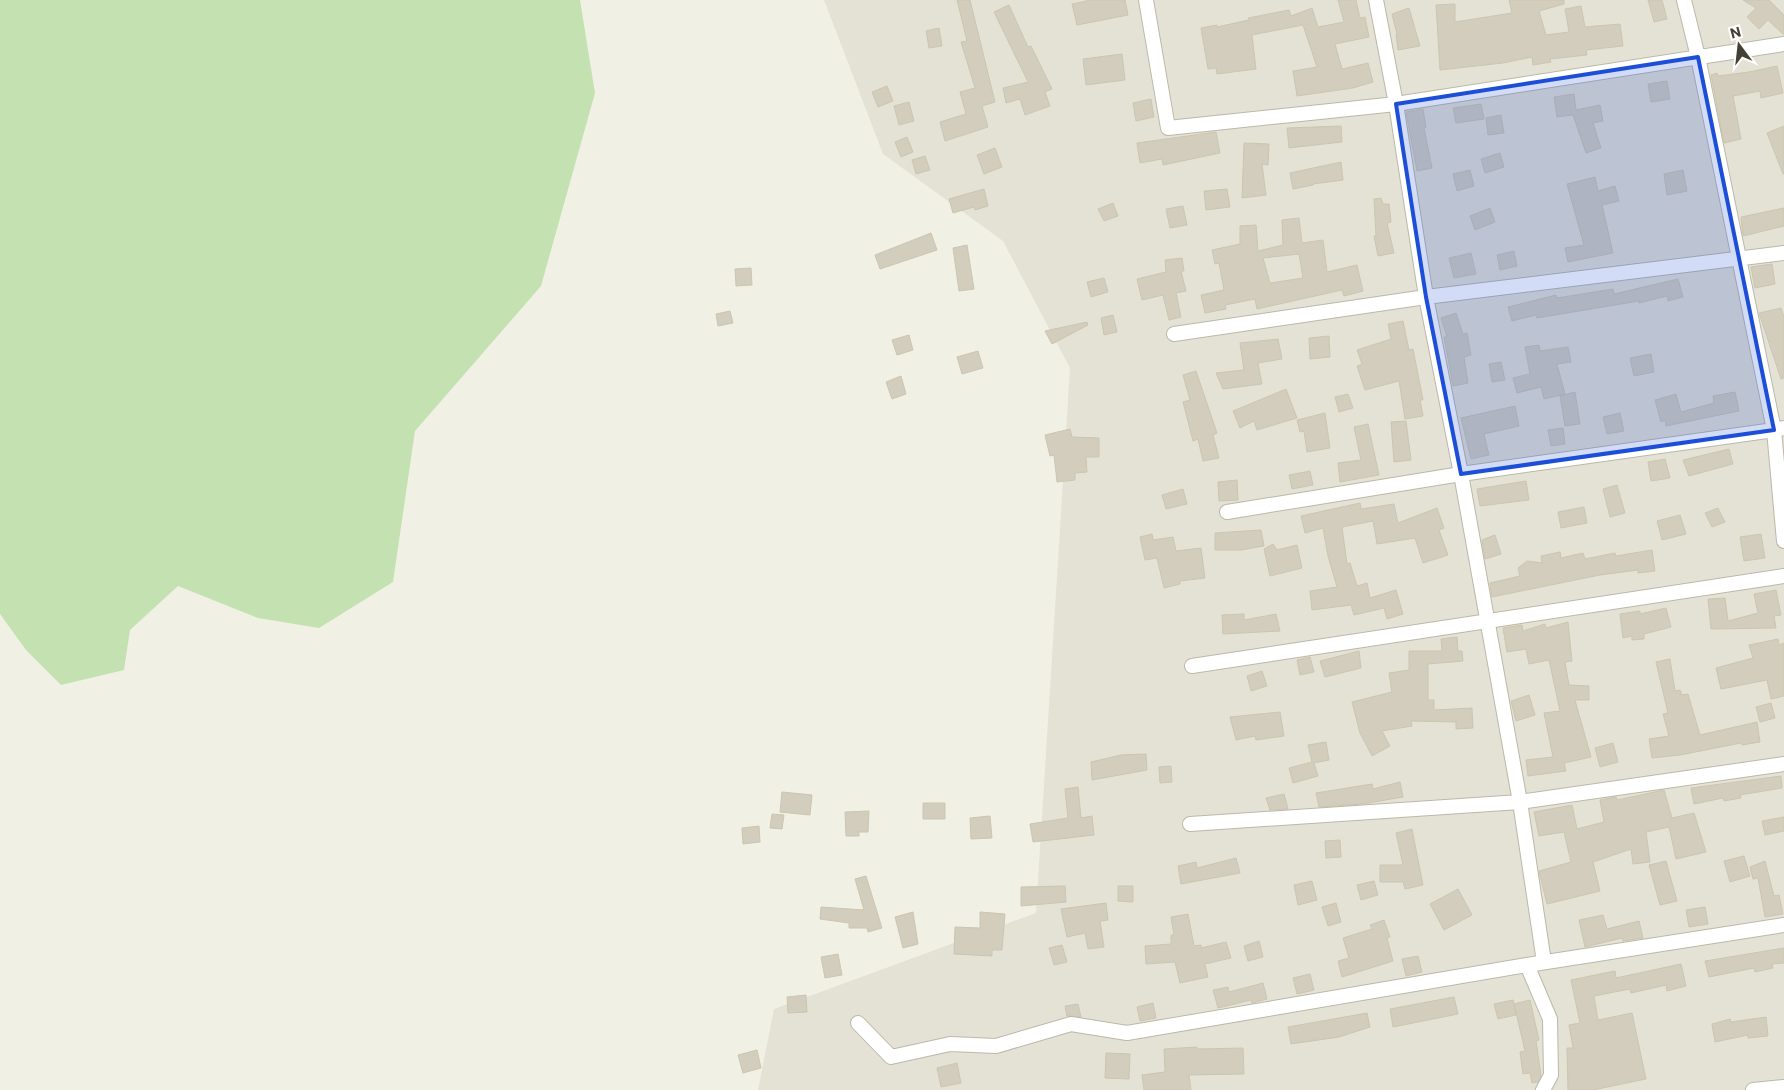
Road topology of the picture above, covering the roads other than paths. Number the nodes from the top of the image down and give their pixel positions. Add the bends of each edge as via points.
1 (1146, 0) edge
2 (1376, 0) edge
3 (1684, 0) edge
4 (1784, 44) edge
5 (1698, 58) junction
6 (1396, 104) junction
7 (1784, 253) edge
8 (1739, 260) junction
9 (1426, 297) junction
10 (1174, 334) dead end
11 (1779, 429) edge
12 (1461, 474) junction
13 (1227, 512) dead end
14 (1784, 540) edge
15 (1784, 576) edge
16 (1488, 622) junction
17 (1192, 666) dead end
18 (1784, 764) edge
19 (1520, 802) junction
20 (1190, 824) dead end
21 (1784, 924) edge
22 (1544, 962) junction
23 (1527, 964) junction
24 (858, 1023) dead end
25 (1784, 1087) edge
26 (1544, 1090) edge
27 (1753, 1090) edge

1 - 6 street via 1168,128
2 - 6 street
3 - 5 street
4 - 5 street
5 - 6 street
5 - 8 street
6 - 9 street
7 - 8 street
8 - 9 street
8 - 11 street
9 - 10 street
9 - 12 street
11 - 12 street
11 - 14 street
12 - 13 street
12 - 16 street
15 - 16 street
16 - 17 street
16 - 19 street
18 - 19 street
19 - 20 street
19 - 22 street
21 - 22 street
22 - 23 street
23 - 24 street via 1128,1033 1071,1024 996,1046 950,1044 891,1057
23 - 26 street via 1550,1019 1551,1075
25 - 27 street

